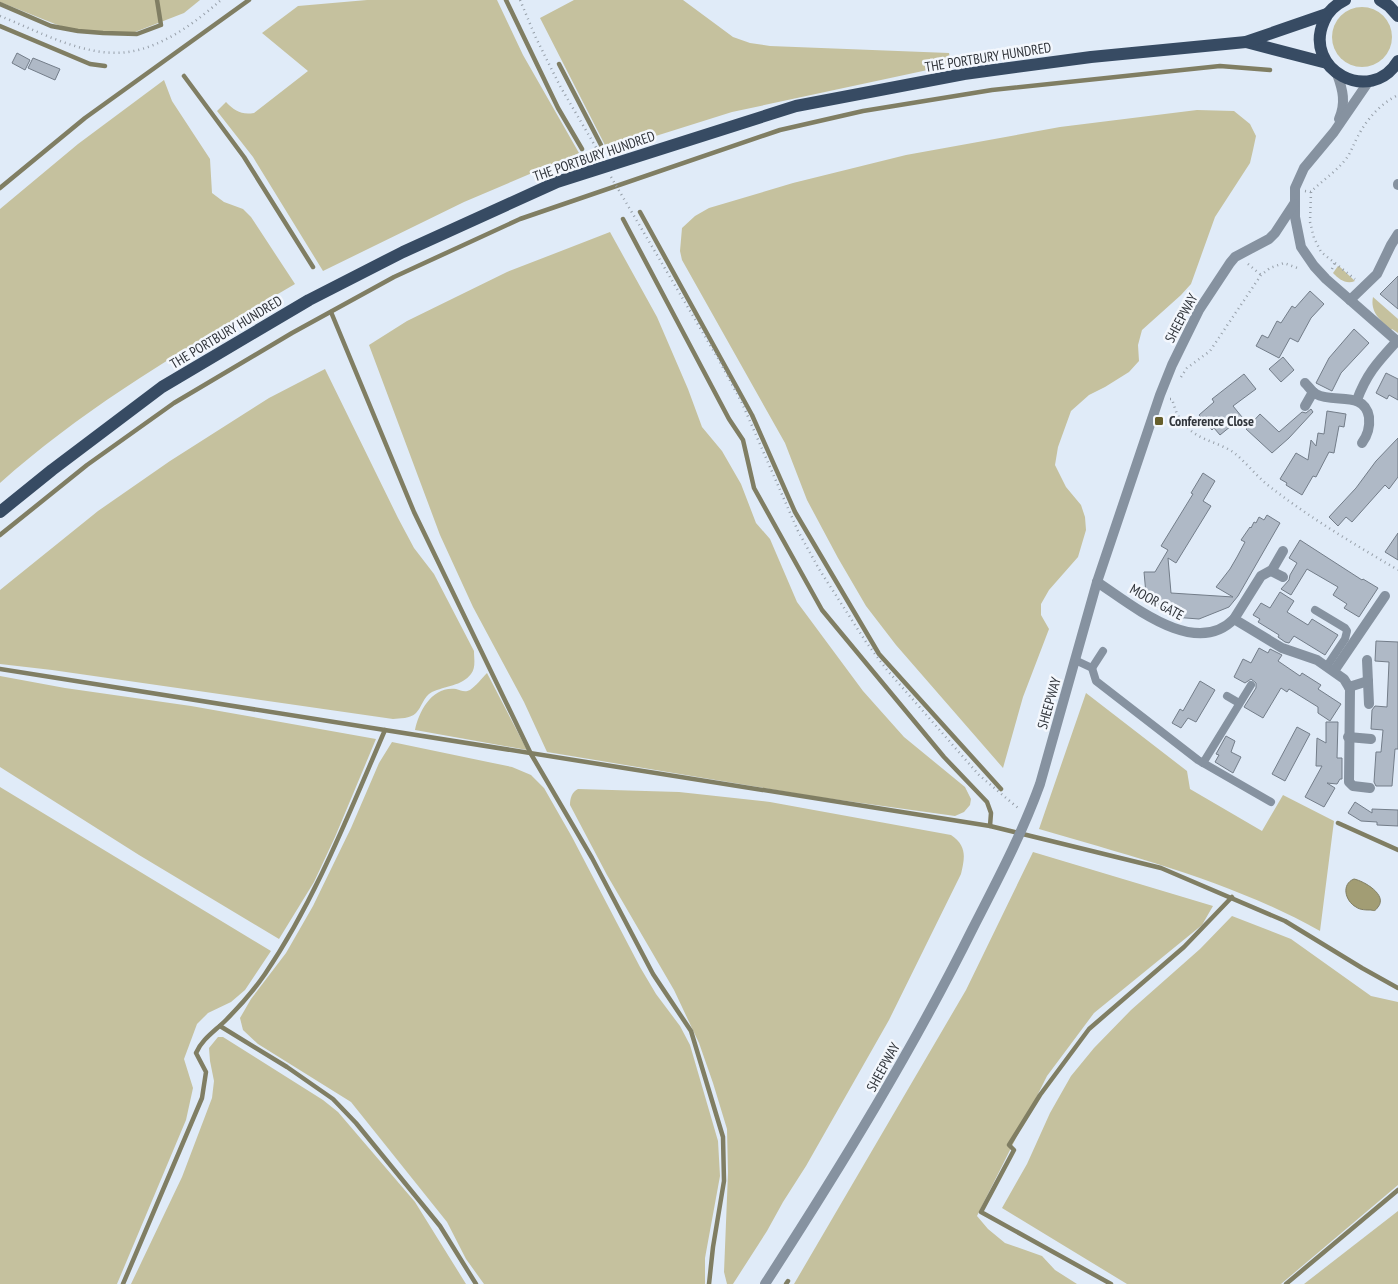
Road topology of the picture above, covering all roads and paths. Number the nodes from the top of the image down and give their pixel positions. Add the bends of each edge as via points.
1 (221, 0) edge
2 (520, 0) edge
3 (1345, 0) edge
4 (1380, 0) edge
5 (1327, 14) junction
6 (0, 16) edge
7 (1398, 16) edge
8 (1246, 42) junction
9 (1327, 63) junction
10 (1396, 66) edge
11 (1337, 74) junction
12 (1369, 81) junction
13 (1398, 95) edge
14 (1334, 132) junction
15 (606, 166) junction
16 (613, 180) dead end
17 (1295, 188) junction
18 (1310, 192) junction
19 (1294, 204) junction
20 (1398, 234) edge
21 (1236, 257) junction
22 (1305, 273) dead end
23 (1260, 275) junction
24 (1364, 287) junction
25 (1350, 300) junction
26 (1397, 342) edge
27 (1305, 383) dead end
28 (1178, 384) dead end
29 (1175, 392) dead end
30 (1313, 392) junction
31 (1160, 394) junction
32 (1172, 399) junction
33 (1357, 400) junction
34 (1305, 406) dead end
35 (1362, 443) dead end
36 (0, 512) edge
37 (1283, 551) dead end
38 (1398, 570) edge
39 (1271, 571) junction
40 (1283, 577) dead end
41 (1097, 582) junction
42 (1385, 596) dead end
43 (1315, 610) dead end
44 (1234, 619) junction
45 (1103, 651) dead end
46 (1075, 660) junction
47 (1367, 660) dead end
48 (1092, 668) junction
49 (1330, 669) junction
50 (1368, 681) junction
51 (1251, 685) dead end
52 (1349, 687) junction
53 (1227, 696) dead end
54 (1239, 703) junction
55 (1369, 704) dead end
56 (1348, 737) junction
57 (1371, 739) dead end
58 (1202, 763) junction
59 (1370, 788) dead end
60 (1271, 802) dead end
61 (1028, 816) junction
62 (765, 1284) edge

1 - 6 path via 159,43 128,52 79,47
2 - 15 path via 560,86
3 - 5 main road, THE PORTBURY HUNDRED
4 - 7 main road
5 - 8 main road, THE PORTBURY HUNDRED
5 - 9 main road via 1319,39
8 - 9 main road, THE PORTBURY HUNDRED
8 - 15 main road, THE PORTBURY HUNDRED via 1091,57 964,74 796,106
9 - 11 main road
10 - 12 main road
11 - 12 main road via 1357,81
11 - 14 street, SHEEPWAY via 1344,102
12 - 14 street, SHEEPWAY
13 - 18 path via 1378,108 1345,160
14 - 17 street, SHEEPWAY via 1304,168
15 - 36 main road, THE PORTBURY HUNDRED via 557,182 512,202 309,300 162,387
16 - 61 path via 719,360 819,570 887,670 979,775
17 - 18 path
17 - 19 street, SHEEPWAY
18 - 24 path via 1310,222 1321,252
19 - 21 street, SHEEPWAY via 1269,239
19 - 25 street via 1301,247 1320,273
20 - 24 street via 1380,270
21 - 23 path
21 - 31 street, SHEEPWAY via 1199,310
22 - 23 path via 1284,262
23 - 28 path via 1210,351 1187,368
24 - 25 street
25 - 26 street
26 - 33 street via 1364,381
27 - 30 street
29 - 32 path
30 - 33 street via 1324,397
30 - 34 street
31 - 32 path
31 - 41 street, SHEEPWAY
32 - 38 path via 1178,416 1194,434 1228,449 1310,516
33 - 35 street via 1368,417 1369,428
37 - 39 street, MOOR GATE
39 - 40 street
39 - 44 street, MOOR GATE via 1261,576
41 - 44 street, MOOR GATE via 1176,630 1207,632 1222,628
41 - 46 street, SHEEPWAY
42 - 49 street
43 - 49 lane via 1347,631
44 - 49 street via 1282,648 1310,657
45 - 48 lane
46 - 48 lane
46 - 61 street, SHEEPWAY
47 - 50 street
48 - 58 lane via 1096,681
49 - 52 street
50 - 52 street
50 - 55 street
51 - 54 lane
52 - 56 street
53 - 54 lane
54 - 58 lane
56 - 57 street
56 - 59 street via 1349,782 1353,786
58 - 60 lane
61 - 62 street, SHEEPWAY via 958,960 881,1099

